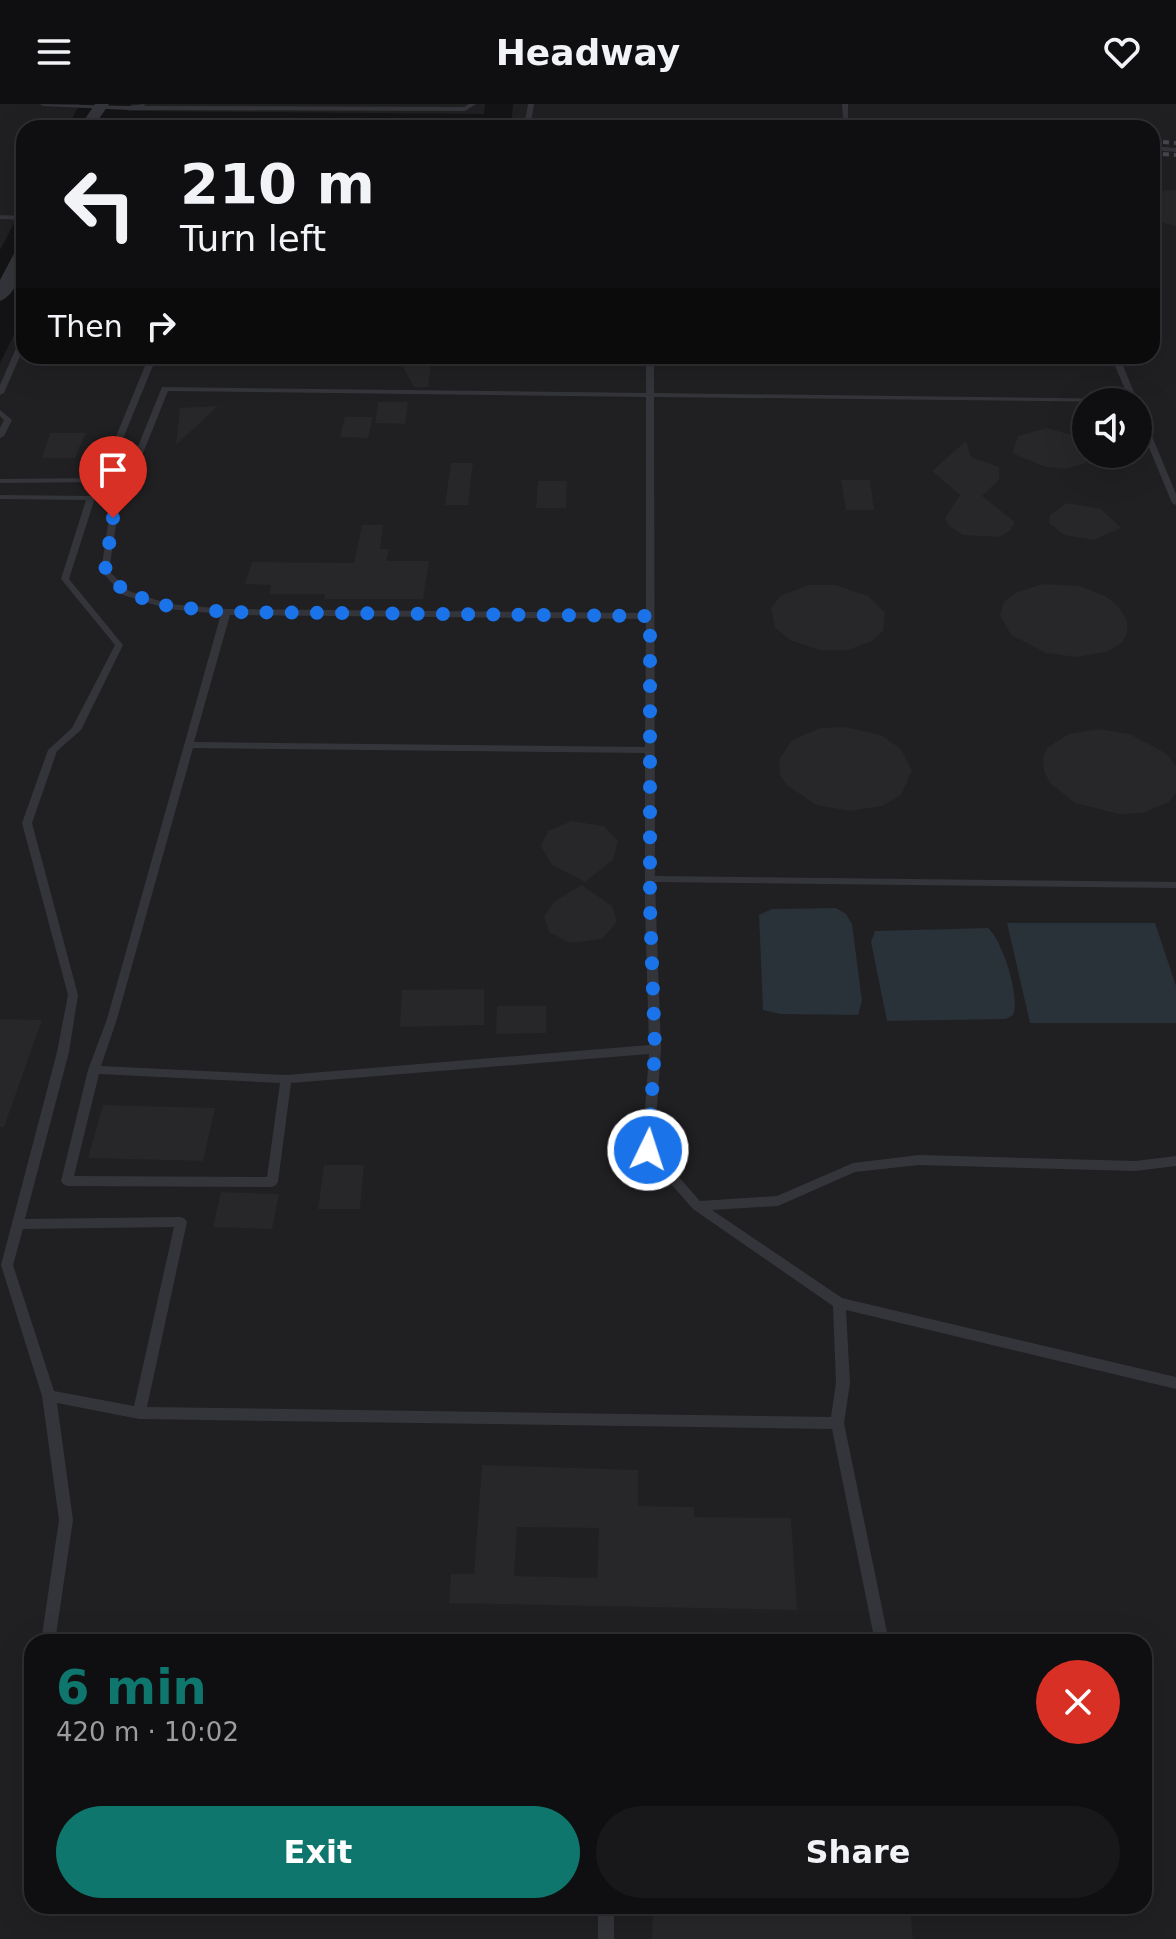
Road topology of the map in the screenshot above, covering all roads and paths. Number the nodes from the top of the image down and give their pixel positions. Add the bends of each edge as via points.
1 (43, 104) edge
2 (473, 104) edge
3 (845, 104) edge
4 (101, 106) edge
5 (141, 106) edge
6 (168, 106) edge
7 (227, 106) edge
8 (289, 106) edge
9 (349, 106) edge
10 (412, 106) edge
11 (840, 120) edge
12 (16, 265) edge
13 (0, 296) edge
14 (16, 357) edge
15 (150, 364) edge
16 (650, 364) edge
17 (1118, 364) edge
18 (1128, 388) edge
19 (0, 393) edge
20 (651, 395) junction
21 (1072, 401) edge
22 (0, 412) edge
23 (0, 436) edge
24 (1152, 446) edge
25 (102, 480) junction
26 (0, 481) edge
27 (0, 497) edge
28 (91, 498) junction
29 (1176, 503) edge
30 (226, 612) junction
31 (650, 616) junction
32 (189, 745) junction
33 (650, 750) junction
34 (650, 879) junction
35 (1176, 885) edge
36 (655, 1049) junction
37 (94, 1070) junction
38 (286, 1079) junction
39 (1176, 1161) edge
40 (697, 1206) junction
41 (18, 1224) junction
42 (839, 1303) junction
43 (1176, 1383) edge
44 (49, 1396) junction
45 (139, 1413) junction
46 (837, 1423) junction
47 (49, 1634) edge
48 (880, 1634) edge
49 (606, 1914) edge
50 (606, 1939) edge

1 - 4 lane
2 - 10 lane via 465,109
3 - 11 lane via 846,119
4 - 5 lane
5 - 6 lane
6 - 7 lane
7 - 8 lane
8 - 9 lane
9 - 10 lane
12 - 13 street
14 - 19 lane
15 - 25 lane
16 - 20 lane
17 - 18 lane
20 - 21 lane
20 - 30 lane via 165,389 113,518 105,571 126,593 168,606
20 - 31 lane
22 - 23 lane via 8,420
24 - 29 lane
25 - 26 lane
25 - 28 lane
27 - 28 lane
28 - 41 lane via 65,579 119,645 76,730 53,750 27,823 73,995
30 - 31 lane
30 - 32 lane
31 - 33 lane
32 - 33 lane
32 - 37 lane
33 - 34 lane
34 - 35 lane
34 - 36 lane
36 - 38 lane
36 - 40 lane via 648,1150
37 - 38 lane
37 - 38 lane via 67,1181 272,1182
39 - 40 lane via 1135,1166 919,1160 853,1168 778,1201
40 - 42 lane
41 - 44 lane via 7,1265
41 - 45 lane via 181,1222
42 - 43 lane
42 - 46 lane via 843,1383
44 - 45 lane
44 - 47 lane via 66,1520
45 - 46 lane
46 - 48 lane
49 - 50 lane

